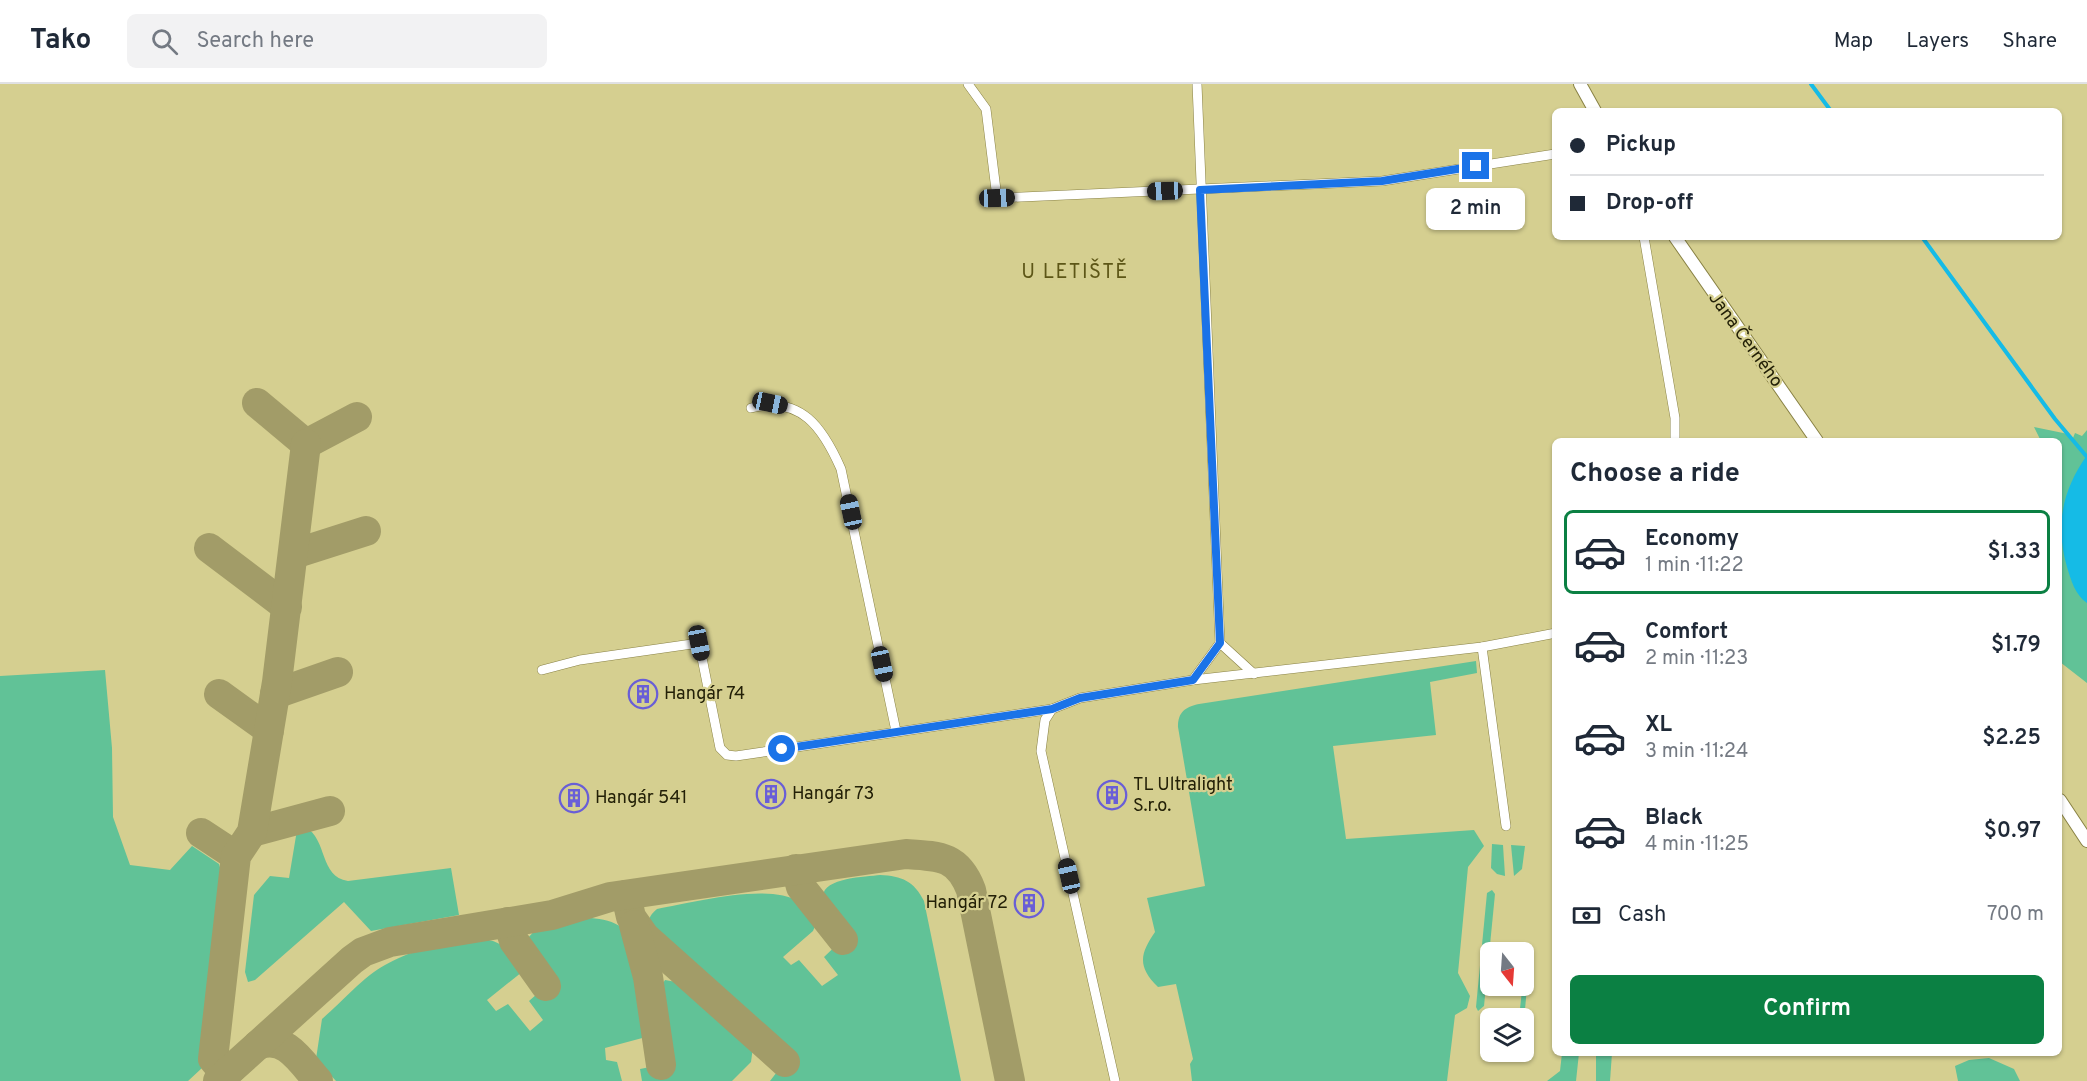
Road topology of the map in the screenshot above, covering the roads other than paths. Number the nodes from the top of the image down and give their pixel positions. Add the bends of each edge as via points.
1 (968, 84) edge
2 (1197, 84) edge
3 (1580, 84) edge
4 (1592, 108) edge
5 (1552, 155) edge
6 (1200, 190) junction
7 (1645, 240) edge
8 (1677, 240) edge
9 (751, 408) dead end
10 (1675, 438) edge
11 (1815, 438) edge
12 (1552, 634) edge
13 (1220, 643) junction
14 (1482, 647) junction
15 (542, 670) dead end
16 (1254, 674) junction
17 (1193, 680) junction
18 (1052, 709) junction
19 (896, 731) junction
20 (2062, 803) edge
21 (1506, 826) dead end
22 (2087, 841) edge
23 (1115, 1081) edge

1 - 6 street via 986,110 997,198
2 - 6 street
3 - 4 street
5 - 6 street via 1382,181
6 - 13 street
7 - 10 street via 1675,418
8 - 11 street, Jana Černého
9 - 19 street via 770,403 791,407 810,419 829,442 842,469
12 - 14 street
13 - 16 street
13 - 17 street
14 - 16 street
14 - 21 street
15 - 19 street via 579,660 699,643 720,748 727,755
16 - 17 street
17 - 18 street via 1080,698
18 - 19 street
18 - 23 street via 1045,720 1041,751
20 - 22 street

